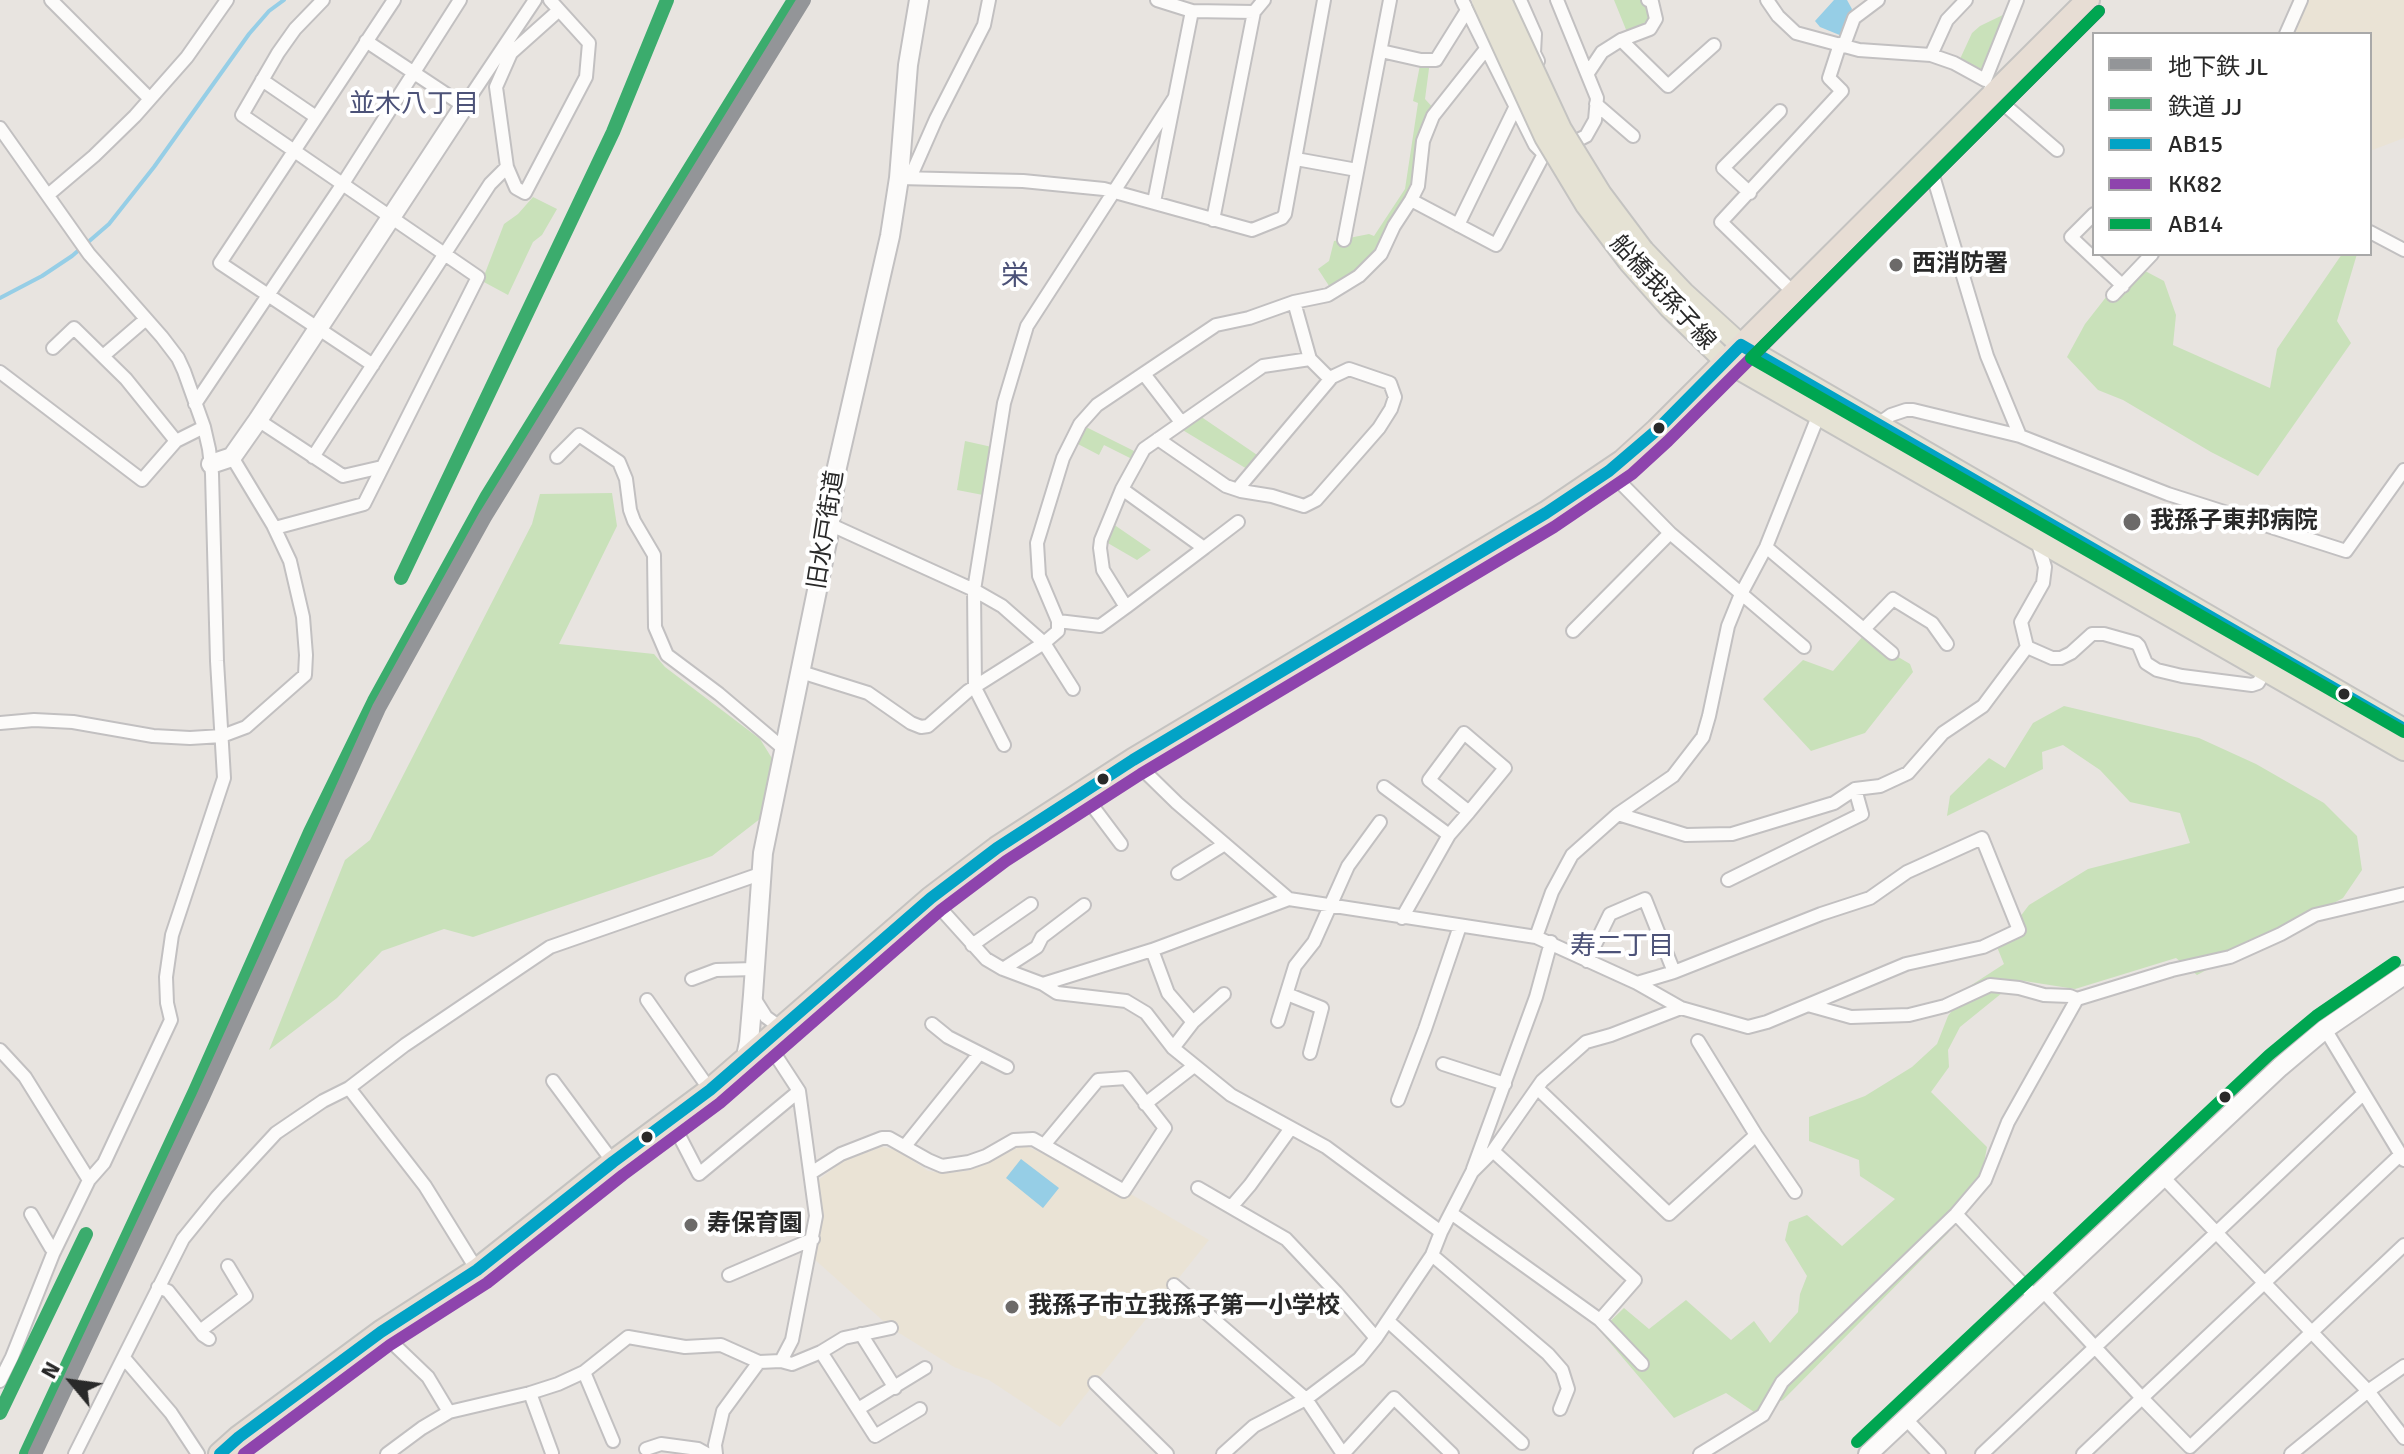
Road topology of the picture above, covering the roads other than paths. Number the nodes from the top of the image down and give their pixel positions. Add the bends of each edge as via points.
1 (51, 0) edge
2 (227, 0) edge
3 (394, 0) edge
4 (460, 0) edge
5 (535, 0) edge
6 (919, 0) edge
7 (989, 0) edge
8 (1157, 0) edge
9 (1264, 0) edge
10 (1324, 0) edge
11 (1390, 0) edge
12 (1501, 0) edge
13 (1520, 0) edge
14 (1557, 0) edge
15 (1648, 0) edge
16 (1767, 0) edge
17 (1878, 0) edge
18 (1966, 0) edge
19 (2017, 0) edge
20 (2088, 0) edge
21 (2301, 0) edge
22 (320, 1) edge
23 (1470, 4) edge
24 (554, 5) edge
25 (1192, 11) junction
26 (1254, 12) junction
27 (2287, 32) edge
28 (1621, 40) junction
29 (366, 41) junction
30 (1714, 45) dead end
31 (1842, 45) junction
32 (1486, 49) junction
33 (1381, 51) junction
34 (1931, 55) junction
35 (413, 72) junction
36 (1588, 73) junction
37 (262, 80) junction
38 (1989, 87) junction
39 (1175, 97) junction
40 (150, 99) junction
41 (1596, 104) junction
42 (464, 106) junction
43 (1516, 106) junction
44 (1780, 111) dead end
45 (316, 117) junction
46 (0, 128) edge
47 (1633, 136) dead end
48 (1574, 142) junction
49 (2057, 150) dead end
50 (293, 151) junction
51 (1544, 154) junction
52 (1296, 159) junction
53 (1928, 159) junction
54 (507, 167) junction
55 (1357, 170) junction
56 (905, 178) junction
57 (344, 182) junction
58 (1114, 192) junction
59 (1750, 193) junction
60 (48, 195) junction
61 (1411, 200) junction
62 (1154, 202) junction
63 (392, 216) junction
64 (2092, 216) edge
65 (1213, 220) junction
66 (1458, 225) junction
67 (2372, 233) edge
68 (1344, 240) dead end
69 (2404, 250) edge
70 (446, 254) junction
71 (1636, 256) junction
72 (2150, 256) edge
73 (1794, 293) junction
74 (268, 295) junction
75 (1294, 302) junction
76 (146, 319) junction
77 (320, 328) junction
78 (53, 348) dead end
79 (1733, 353) junction
80 (103, 356) junction
81 (1310, 359) junction
82 (373, 365) junction
83 (0, 372) edge
84 (1144, 374) junction
85 (1332, 377) junction
86 (195, 404) junction
87 (1819, 414) junction
88 (258, 420) junction
89 (1181, 422) junction
90 (1877, 425) junction
91 (204, 427) junction
92 (2020, 436) junction
93 (1158, 439) junction
94 (176, 441) junction
95 (232, 457) junction
96 (313, 457) junction
97 (557, 457) dead end
98 (211, 464) junction
99 (382, 467) junction
100 (2404, 470) edge
101 (1609, 471) junction
102 (1122, 489) junction
103 (1241, 491) junction
104 (2029, 513) junction
105 (1238, 522) dead end
106 (829, 524) junction
107 (275, 528) junction
108 (1670, 533) junction
109 (2037, 539) junction
110 (1766, 547) junction
111 (1204, 548) junction
112 (974, 590) junction
113 (1741, 594) junction
114 (1126, 607) junction
115 (1058, 621) junction
116 (1864, 629) junction
117 (1573, 631) dead end
118 (1044, 643) junction
119 (1947, 644) dead end
120 (1804, 647) dead end
121 (2027, 647) junction
122 (1892, 653) dead end
123 (2270, 661) junction
124 (801, 672) junction
125 (975, 688) junction
126 (1073, 689) dead end
127 (0, 723) edge
128 (2404, 729) edge
129 (222, 736) junction
130 (1004, 745) dead end
131 (784, 749) junction
132 (2404, 750) edge
133 (1133, 760) junction
134 (1384, 787) dead end
135 (1855, 789) junction
136 (1082, 792) junction
137 (1469, 812) junction
138 (1618, 814) junction
139 (1380, 822) dead end
140 (1449, 835) junction
141 (1121, 844) dead end
142 (1225, 844) junction
143 (1178, 873) dead end
144 (760, 874) junction
145 (1728, 880) dead end
146 (2404, 894) edge
147 (931, 898) junction
148 (1289, 899) junction
149 (1031, 904) dead end
150 (1084, 905) dead end
151 (1330, 905) junction
152 (1402, 918) junction
153 (1460, 926) junction
154 (1536, 937) junction
155 (1551, 942) junction
156 (972, 945) junction
157 (1152, 950) junction
158 (1587, 961) junction
159 (755, 969) junction
160 (1003, 969) junction
161 (1674, 972) junction
162 (2404, 975) edge
163 (692, 979) dead end
164 (1637, 983) junction
165 (1043, 984) junction
166 (1224, 994) dead end
167 (1287, 994) junction
168 (753, 995) junction
169 (2077, 999) junction
170 (647, 1000) dead end
171 (1808, 1005) junction
172 (1681, 1008) junction
173 (1278, 1021) dead end
174 (1193, 1022) junction
175 (932, 1024) dead end
176 (2325, 1029) junction
177 (774, 1035) junction
178 (1698, 1041) dead end
179 (1173, 1048) junction
180 (0, 1050) edge
181 (1310, 1053) dead end
182 (979, 1054) junction
183 (745, 1062) junction
184 (1443, 1064) dead end
185 (1194, 1066) junction
186 (1007, 1067) dead end
187 (553, 1081) dead end
188 (1505, 1084) junction
189 (349, 1088) junction
190 (1538, 1089) junction
191 (710, 1090) junction
192 (799, 1091) junction
193 (2363, 1094) junction
194 (1398, 1100) dead end
195 (1145, 1104) junction
196 (671, 1120) junction
197 (1291, 1128) junction
198 (1756, 1135) junction
199 (1044, 1145) junction
200 (905, 1146) junction
201 (1493, 1151) junction
202 (2402, 1157) edge
203 (613, 1162) junction
204 (1472, 1172) junction
205 (811, 1173) junction
206 (2164, 1178) junction
207 (89, 1180) junction
208 (1198, 1188) dead end
209 (1795, 1192) dead end
210 (1232, 1206) junction
211 (1451, 1213) junction
212 (31, 1214) dead end
213 (1956, 1214) junction
214 (1441, 1232) junction
215 (2218, 1232) junction
216 (813, 1239) junction
217 (2404, 1245) edge
218 (55, 1250) junction
219 (1432, 1255) junction
220 (228, 1266) dead end
221 (477, 1270) junction
222 (729, 1275) dead end
223 (2265, 1281) junction
224 (1174, 1285) dead end
225 (158, 1287) junction
226 (2038, 1294) junction
227 (1600, 1320) junction
228 (1388, 1321) junction
229 (891, 1328) dead end
230 (2313, 1331) junction
231 (381, 1332) junction
232 (861, 1334) junction
233 (1376, 1338) junction
234 (2095, 1347) junction
235 (821, 1352) junction
236 (124, 1358) junction
237 (781, 1361) junction
238 (759, 1362) junction
239 (1642, 1364) dead end
240 (2404, 1366) edge
241 (925, 1368) dead end
242 (584, 1372) junction
243 (0, 1381) edge
244 (1095, 1383) dead end
245 (895, 1388) junction
246 (2368, 1391) junction
247 (530, 1393) junction
248 (2142, 1398) junction
249 (1306, 1399) junction
250 (858, 1409) junction
251 (920, 1409) dead end
252 (1560, 1409) dead end
253 (449, 1412) junction
254 (1905, 1418) junction
255 (2404, 1438) edge
256 (613, 1441) dead end
257 (1522, 1443) dead end
258 (646, 1449) dead end
259 (2189, 1452) edge
260 (552, 1453) edge
261 (75, 1454) edge
262 (198, 1454) edge
263 (220, 1454) edge
264 (387, 1454) edge
265 (707, 1454) edge
266 (716, 1454) edge
267 (1167, 1454) edge
268 (1223, 1454) edge
269 (1452, 1454) edge
270 (1700, 1454) edge
271 (1868, 1454) edge
272 (1939, 1454) edge
273 (1982, 1454) edge
274 (2083, 1454) edge
275 (2291, 1454) edge

1 - 40 street
2 - 40 street
3 - 29 street
4 - 35 street
5 - 42 street
6 - 56 street, 旧水戸街道 via 908,65
7 - 56 street via 984,25
8 - 25 street
9 - 26 street
10 - 52 street
11 - 33 street
12 - 71 main road, 船橋我孫子線, bridge via 1561,129
13 - 48 street via 1535,34 1534,53
14 - 36 street
15 - 28 street via 1656,19 1650,29
16 - 31 street via 1796,33
17 - 31 street via 1854,18
18 - 34 street via 1947,20
19 - 38 street
20 - 38 highway
21 - 27 street
22 - 37 street
23 - 32 street
23 - 33 street via 1436,60
23 - 71 main road, 船橋我孫子線, bridge via 1586,205
24 - 54 street via 511,53 496,87
24 - 54 street via 589,43 586,77 525,193 516,188
25 - 26 street
25 - 39 street
26 - 65 street
28 - 30 street via 1668,86
28 - 36 street via 1602,52
29 - 35 street
29 - 45 street
31 - 34 street
31 - 59 street via 1829,78 1842,91
32 - 43 street
32 - 61 street via 1433,116
33 - 55 street
34 - 38 street via 1954,63
35 - 42 street
35 - 57 street
36 - 41 street
37 - 45 street
37 - 50 street via 242,115
38 - 49 street
38 - 53 highway
39 - 58 street
39 - 62 street
40 - 60 street
41 - 47 street
41 - 48 street via 1586,136
42 - 63 street
43 - 51 street
43 - 66 street
44 - 59 street via 1723,168
45 - 50 street
46 - 60 street
48 - 51 street
50 - 57 street
50 - 74 street via 220,263
51 - 66 street via 1496,245
52 - 55 street
52 - 65 street via 1282,218 1252,230
53 - 73 highway
53 - 92 street via 1987,356
54 - 70 street via 490,184
55 - 68 street
56 - 58 street via 1023,181
56 - 106 street, 旧水戸街道 via 837,467
57 - 63 street
57 - 74 street
58 - 62 street
58 - 112 street via 1027,326 1004,403
59 - 73 street via 1721,222
60 - 76 street via 85,249
61 - 66 street
61 - 75 street via 1381,254 1359,276 1328,295
62 - 65 street
63 - 70 street
63 - 77 street
64 - 72 street via 2071,237 2118,290
67 - 69 street
70 - 82 street
70 - 99 street via 478,277
71 - 79 main road, 船橋我孫子線 via 1684,293
73 - 79 highway
74 - 77 street
74 - 86 street
75 - 81 street
75 - 84 street via 1216,325
76 - 80 street
76 - 86 street via 178,358
77 - 82 street
77 - 88 street
78 - 80 street via 74,328
79 - 87 main road, 船橋我孫子線
79 - 90 main road, 船橋我孫子線
79 - 101 highway
80 - 94 street
81 - 85 street
81 - 89 street via 1263,366
82 - 96 street
83 - 94 street via 142,480
84 - 89 street
84 - 115 street via 1097,405 1080,424 1063,458 1037,543 1039,576
85 - 103 street
85 - 103 street via 1349,369 1390,383 1395,397 1379,428 1316,500 1304,506
86 - 91 street
87 - 109 main road, 船橋我孫子線
87 - 110 street
88 - 95 street
88 - 96 street
89 - 93 street
90 - 92 street via 1913,410
90 - 104 main road, 船橋我孫子線
91 - 94 street
91 - 98 street
92 - 100 street via 2168,494 2346,551
93 - 102 street via 1140,454
93 - 103 street
95 - 98 street
95 - 107 street
96 - 99 street via 343,476
97 - 131 street via 579,435 619,462 634,521 654,555 655,627 667,655
98 - 129 street
99 - 107 street via 364,504
101 - 108 street
101 - 133 highway
102 - 111 street
102 - 114 street via 1100,548 1103,570
104 - 109 street
104 - 123 main road, 船橋我孫子線
105 - 111 street
106 - 112 street
106 - 124 street, 旧水戸街道
107 - 129 street via 290,561 303,617 305,675 246,727
108 - 113 street
108 - 117 street
109 - 121 street via 2045,567 2043,583 2021,622
109 - 123 main road, 船橋我孫子線
110 - 113 street
110 - 116 street
111 - 114 street
112 - 118 street via 1002,606
112 - 125 street
113 - 120 street
113 - 138 street via 1728,626 1703,737 1673,776
114 - 115 street via 1100,626
115 - 118 street via 1058,631
116 - 119 street via 1893,599 1932,623
116 - 122 street
118 - 125 street
118 - 126 street
121 - 123 street via 2061,658 2092,634 2104,634 2136,643 2146,663 2157,670 2256,685
121 - 135 street via 1983,706 1943,733 1908,773 1880,786
123 - 128 main road, 船橋我孫子線
123 - 132 main road, 船橋我孫子線
124 - 125 street via 868,693 921,727
124 - 131 street, 旧水戸街道
125 - 130 street
127 - 129 street via 73,722 153,736
129 - 207 street via 224,778 172,935 166,977 171,1020 104,1163
131 - 144 street, 旧水戸街道
133 - 136 highway
133 - 142 street
134 - 140 street
135 - 138 street via 1834,803 1732,834 1686,835
135 - 145 street via 1862,814
136 - 141 street
136 - 147 highway
137 - 137 street via 1505,768 1464,733 1429,780
137 - 140 street
138 - 154 street via 1572,855
139 - 151 street via 1348,866
140 - 152 street
142 - 143 street
142 - 148 street
144 - 159 street, 旧水戸街道
144 - 189 street via 550,947
146 - 169 street via 2315,915 2230,957
147 - 156 street
147 - 177 highway
148 - 151 street
148 - 157 street
149 - 156 street
150 - 160 street
151 - 152 street
151 - 167 street via 1314,942 1295,966
152 - 153 street
153 - 154 street
153 - 194 street
154 - 155 street
155 - 158 street
155 - 188 street
156 - 160 street
157 - 165 street
157 - 174 street via 1168,993
158 - 161 street via 1610,914 1645,899
158 - 164 street
159 - 163 street via 716,970
159 - 168 street, 旧水戸街道
160 - 165 street
161 - 164 street
161 - 171 street via 1870,898 1907,872 1982,838 2019,930 1983,947 1906,964
162 - 176 street
164 - 172 street
165 - 179 street via 1057,993 1126,1001 1146,1013
166 - 174 street
167 - 173 street
167 - 181 street via 1322,1008
168 - 177 street
168 - 183 street, 旧水戸街道
169 - 171 street via 1990,985 1945,1006 1909,1015 1851,1017
169 - 213 street via 2008,1122 1985,1180
170 - 191 street
171 - 172 street via 1748,1027
172 - 190 street via 1586,1042
174 - 179 street
175 - 182 street
176 - 193 street
176 - 206 street via 2239,1103
177 - 183 highway
177 - 192 street
178 - 198 street
179 - 185 street
180 - 207 street via 25,1077
182 - 186 street
182 - 200 street
183 - 191 highway
184 - 188 street
185 - 195 street
185 - 197 street via 1231,1095
187 - 203 street
188 - 204 street
189 - 221 street via 425,1186
189 - 225 street via 276,1133 196,1220
190 - 198 street via 1669,1214
190 - 201 street
191 - 196 highway
192 - 196 street via 699,1174
192 - 205 street
193 - 202 street
193 - 215 street
195 - 199 street via 1126,1078 1098,1080
195 - 199 street via 1165,1128 1124,1191
196 - 203 highway
197 - 210 street
197 - 214 street via 1326,1147
198 - 209 street
199 - 200 street via 1033,1139 1014,1140 986,1156 942,1166
200 - 205 street via 889,1138 870,1141
201 - 204 street
201 - 227 street via 1635,1280
202 - 223 street
203 - 221 highway
204 - 211 street
205 - 216 street
206 - 215 street
206 - 226 street
207 - 218 street
208 - 210 street
210 - 233 street via 1286,1239
211 - 214 street
211 - 227 street
212 - 218 street
213 - 226 street
213 - 270 street via 1782,1382 1763,1415
214 - 219 street
215 - 223 street
215 - 234 street
216 - 222 street
216 - 237 street via 792,1340
217 - 230 street
218 - 243 street
219 - 228 street
219 - 252 street via 1562,1370 1568,1389
220 - 225 street via 246,1296 204,1335 168,1291
221 - 231 highway
223 - 230 street
223 - 248 street
224 - 249 street
225 - 236 street
226 - 234 street
226 - 254 street
227 - 239 street
228 - 233 street
228 - 257 street
229 - 232 street
230 - 246 street
230 - 259 street
231 - 253 street via 428,1377
231 - 263 highway
232 - 235 street
232 - 245 street
233 - 249 street via 1359,1359
234 - 248 street
234 - 273 street
235 - 237 street via 792,1364
235 - 250 street
236 - 261 street
236 - 262 street
237 - 238 street
238 - 242 street via 721,1345 685,1347 628,1337
238 - 266 street via 723,1411
240 - 246 street
241 - 245 street
242 - 247 street
242 - 256 street
244 - 267 street
245 - 250 street
246 - 255 street
246 - 275 street
247 - 253 street
247 - 260 street
248 - 259 street
248 - 274 street
249 - 268 street via 1254,1426
249 - 269 street via 1343,1454 1394,1398
250 - 251 street via 875,1436
253 - 264 street
254 - 271 street
254 - 272 street
258 - 265 street via 661,1444

